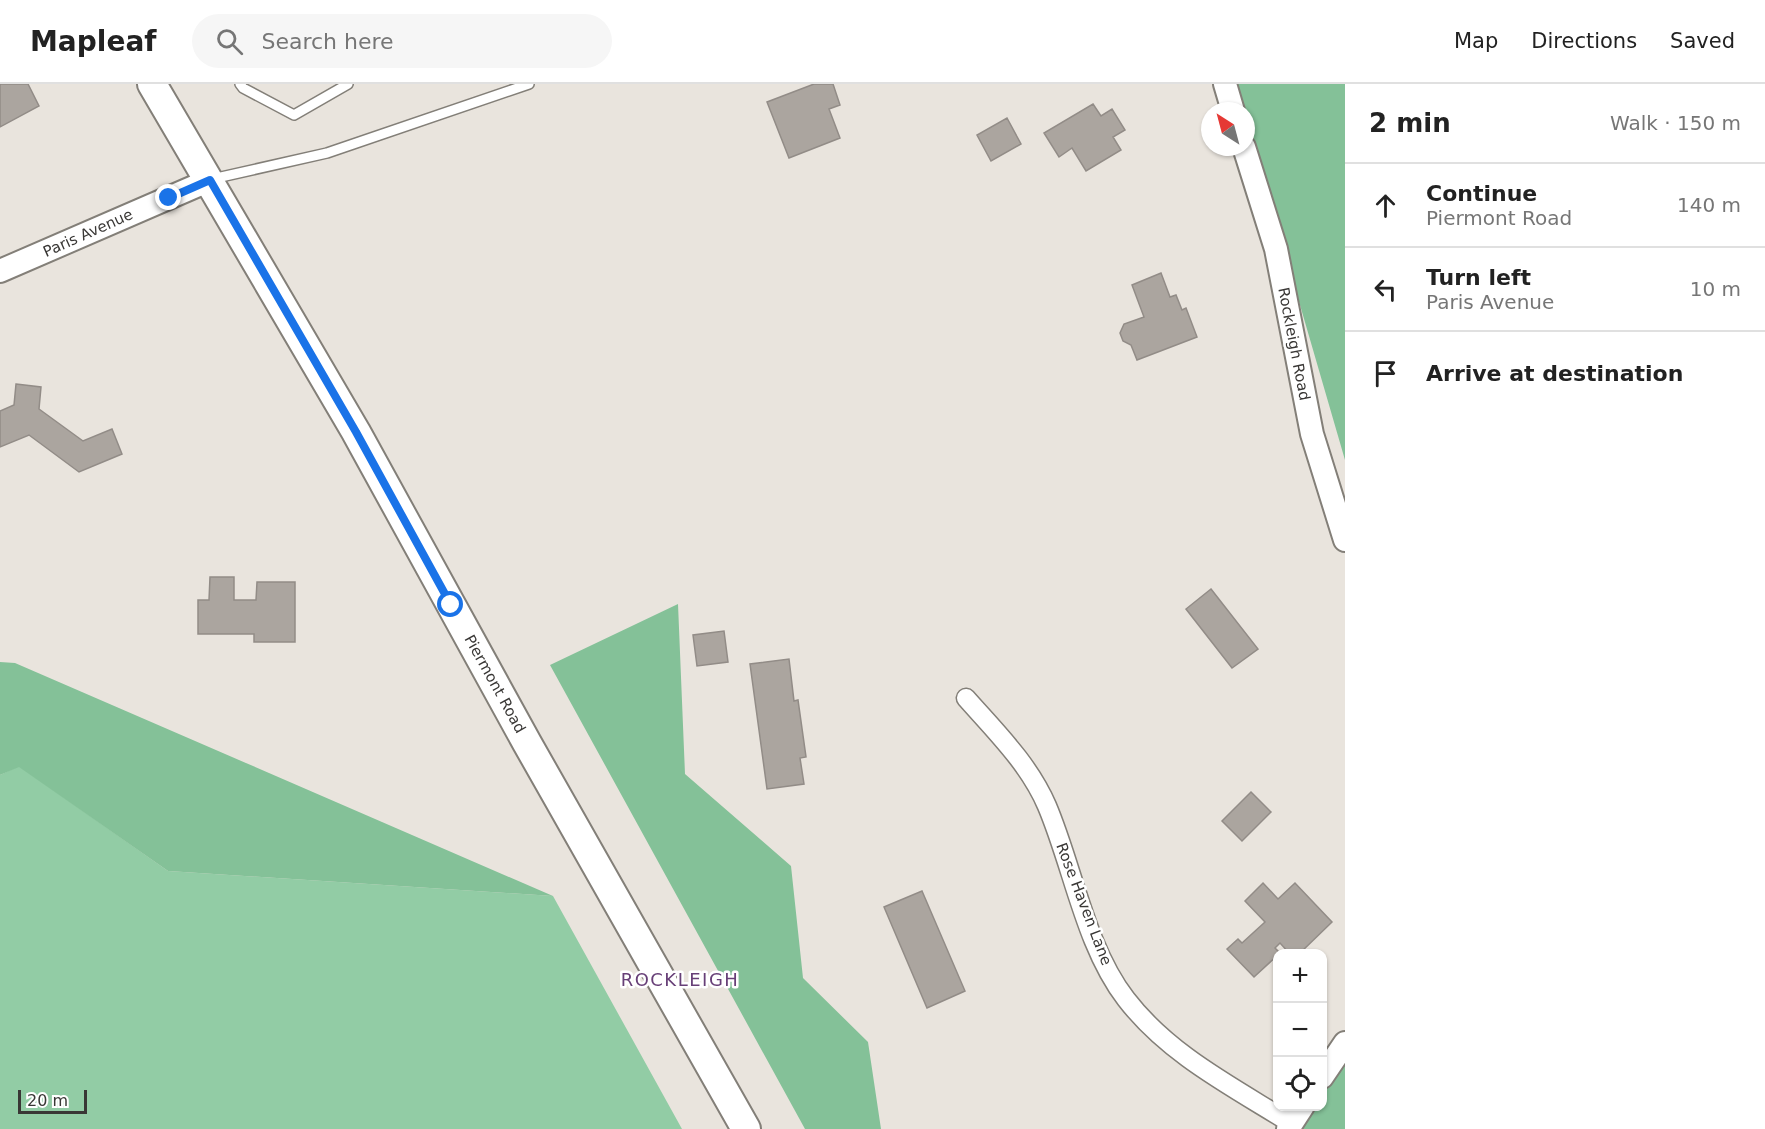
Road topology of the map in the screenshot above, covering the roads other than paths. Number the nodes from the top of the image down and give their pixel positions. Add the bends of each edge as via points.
1 (152, 84) edge
2 (240, 84) edge
3 (348, 84) edge
4 (529, 84) edge
5 (1225, 84) edge
6 (1230, 102) edge
7 (1247, 156) edge
8 (210, 180) junction
9 (0, 271) edge
10 (1345, 540) edge
11 (966, 698) dead end
12 (1345, 1043) edge
13 (1327, 1071) edge
14 (1294, 1120) edge
15 (746, 1129) edge

1 - 8 main road, Piermont Road
2 - 3 lane via 294,115
4 - 8 lane via 327,153
5 - 6 street
7 - 10 street, Rockleigh Road via 1276,249 1312,434
8 - 9 street, Paris Avenue
8 - 15 main road, Piermont Road via 356,432
11 - 14 street, Rose Haven Lane via 1027,767 1047,806 1106,965 1124,997 1174,1050
12 - 13 street

